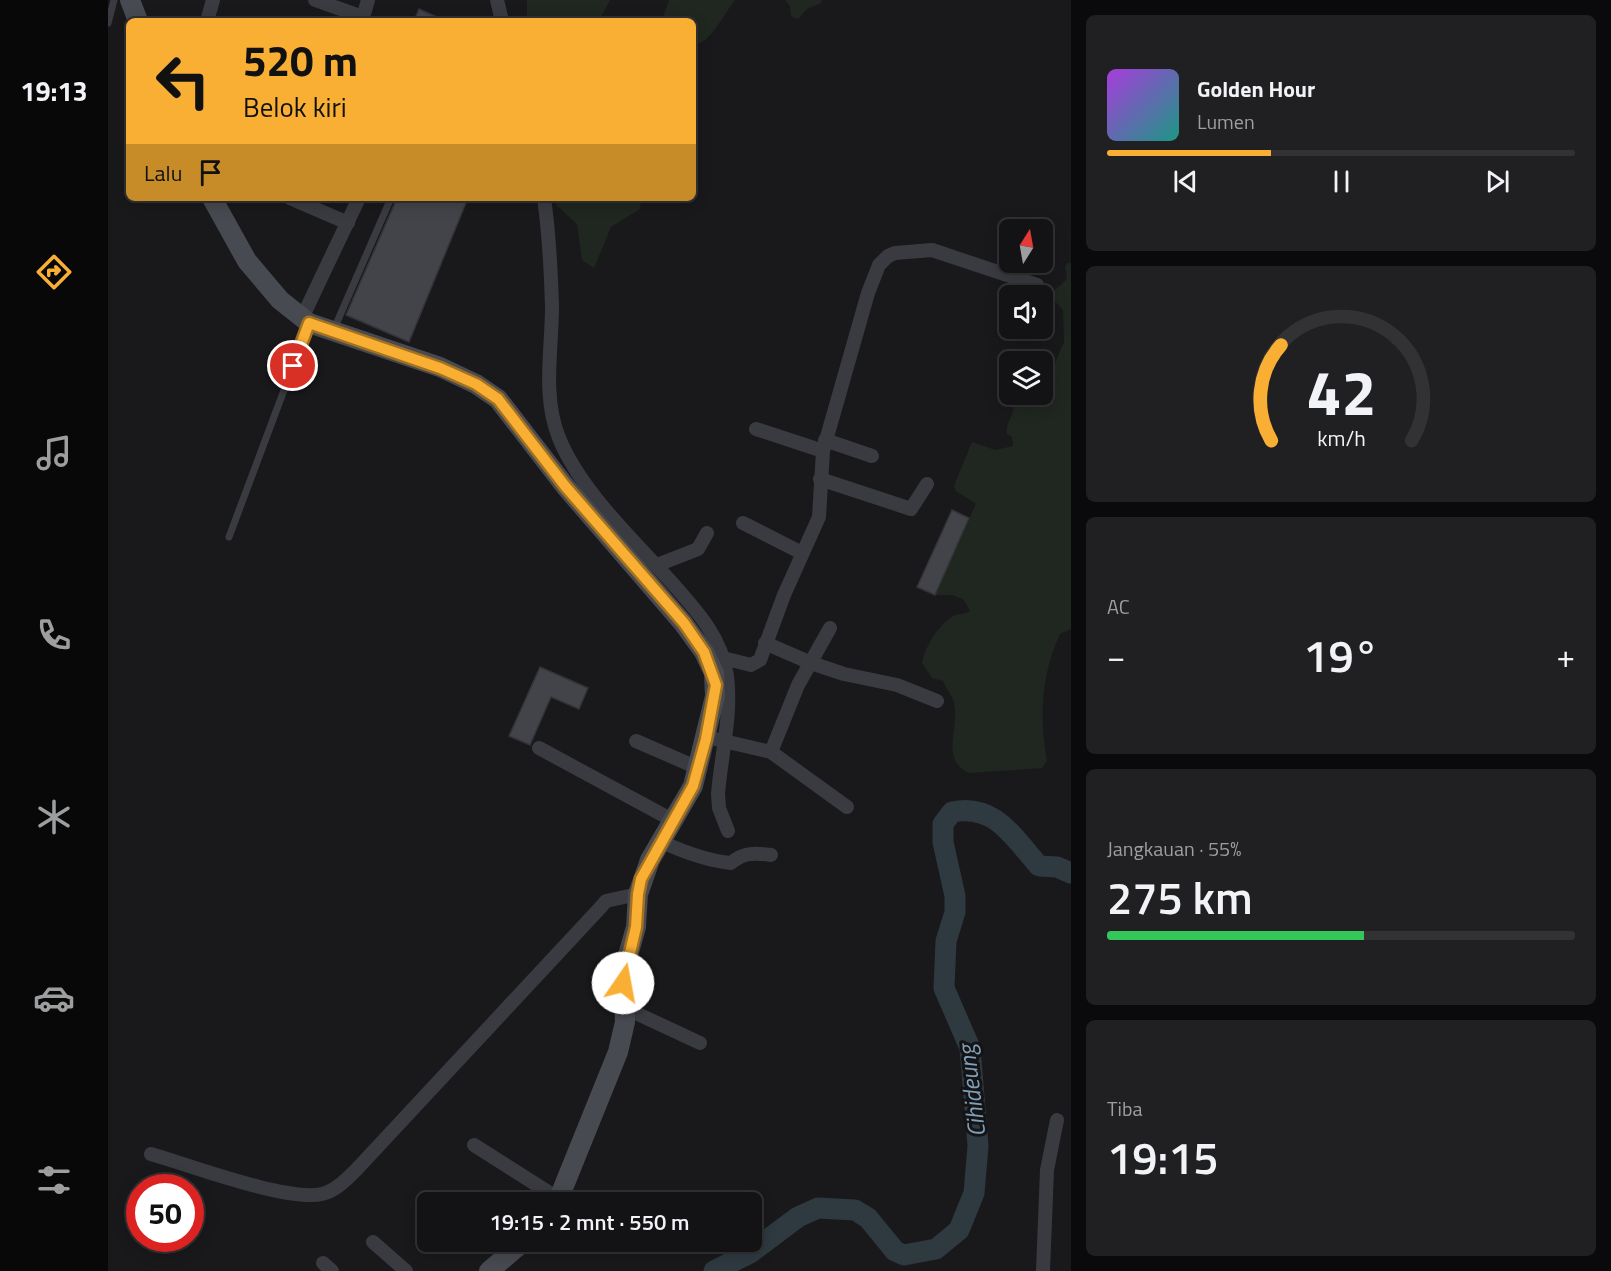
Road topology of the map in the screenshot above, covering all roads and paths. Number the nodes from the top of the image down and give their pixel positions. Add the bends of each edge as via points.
1 (114, 0) edge
2 (130, 0) edge
3 (213, 0) edge
4 (315, 0) edge
5 (368, 0) edge
6 (496, 0) edge
7 (137, 18) edge
8 (208, 18) edge
9 (360, 18) edge
10 (362, 18) edge
11 (501, 18) edge
12 (108, 23) edge
13 (214, 201) edge
14 (297, 201) edge
15 (358, 201) edge
16 (390, 201) edge
17 (544, 201) edge
18 (348, 223) junction
19 (1037, 285) dead end
20 (306, 320) junction
21 (333, 331) junction
22 (756, 429) dead end
23 (559, 439) junction
24 (824, 446) junction
25 (540, 453) junction
26 (872, 456) dead end
27 (820, 479) junction
28 (927, 484) dead end
29 (743, 524) dead end
30 (707, 533) dead end
31 (229, 537) dead end
32 (802, 553) junction
33 (657, 565) junction
34 (830, 628) dead end
35 (765, 643) junction
36 (723, 658) junction
37 (811, 663) junction
38 (937, 701) dead end
39 (716, 740) junction
40 (636, 741) dead end
41 (539, 748) dead end
42 (771, 752) junction
43 (698, 768) junction
44 (847, 807) dead end
45 (674, 821) junction
46 (728, 831) dead end
47 (662, 842) junction
48 (771, 855) dead end
49 (632, 895) junction
50 (625, 1008) junction
51 (700, 1043) dead end
52 (1058, 1120) dead end
53 (474, 1145) dead end
54 (151, 1154) dead end
55 (544, 1192) edge
56 (562, 1192) edge
57 (373, 1242) dead end
58 (511, 1252) edge
59 (406, 1271) edge
60 (489, 1271) edge
61 (1042, 1271) edge

1 - 12 lane
2 - 7 main road
3 - 8 street
4 - 9 street
5 - 10 street
6 - 11 street
13 - 20 main road via 247,261 280,300
14 - 18 street
15 - 18 street
16 - 21 lane
17 - 23 street via 552,308 550,403
18 - 20 street
19 - 24 street via 932,250 888,256 879,265 868,294
20 - 21 main road
20 - 31 lane
21 - 25 main road via 476,384 506,408
22 - 24 street
23 - 25 street
23 - 33 street via 582,481
24 - 26 street
24 - 27 street
25 - 39 main road via 684,623 704,652 716,685
27 - 28 street via 911,509
27 - 32 street via 819,517
29 - 32 street
30 - 33 street via 698,549
32 - 35 street
33 - 36 street via 704,620
34 - 37 street
35 - 36 street via 757,664
35 - 37 street
36 - 39 street via 728,700
37 - 38 street via 897,685
37 - 42 street
39 - 42 street
39 - 43 main road
39 - 46 street via 719,808
40 - 43 street
41 - 45 street
42 - 44 street
43 - 45 main road
45 - 47 main road
47 - 48 street via 696,856 731,863 751,853
47 - 49 main road
49 - 50 main road via 636,927 623,973
49 - 54 street via 606,902 336,1188 324,1194 296,1195
50 - 51 street
50 - 56 main road via 618,1052
52 - 61 street via 1047,1170
53 - 55 street
57 - 59 street
58 - 60 main road

